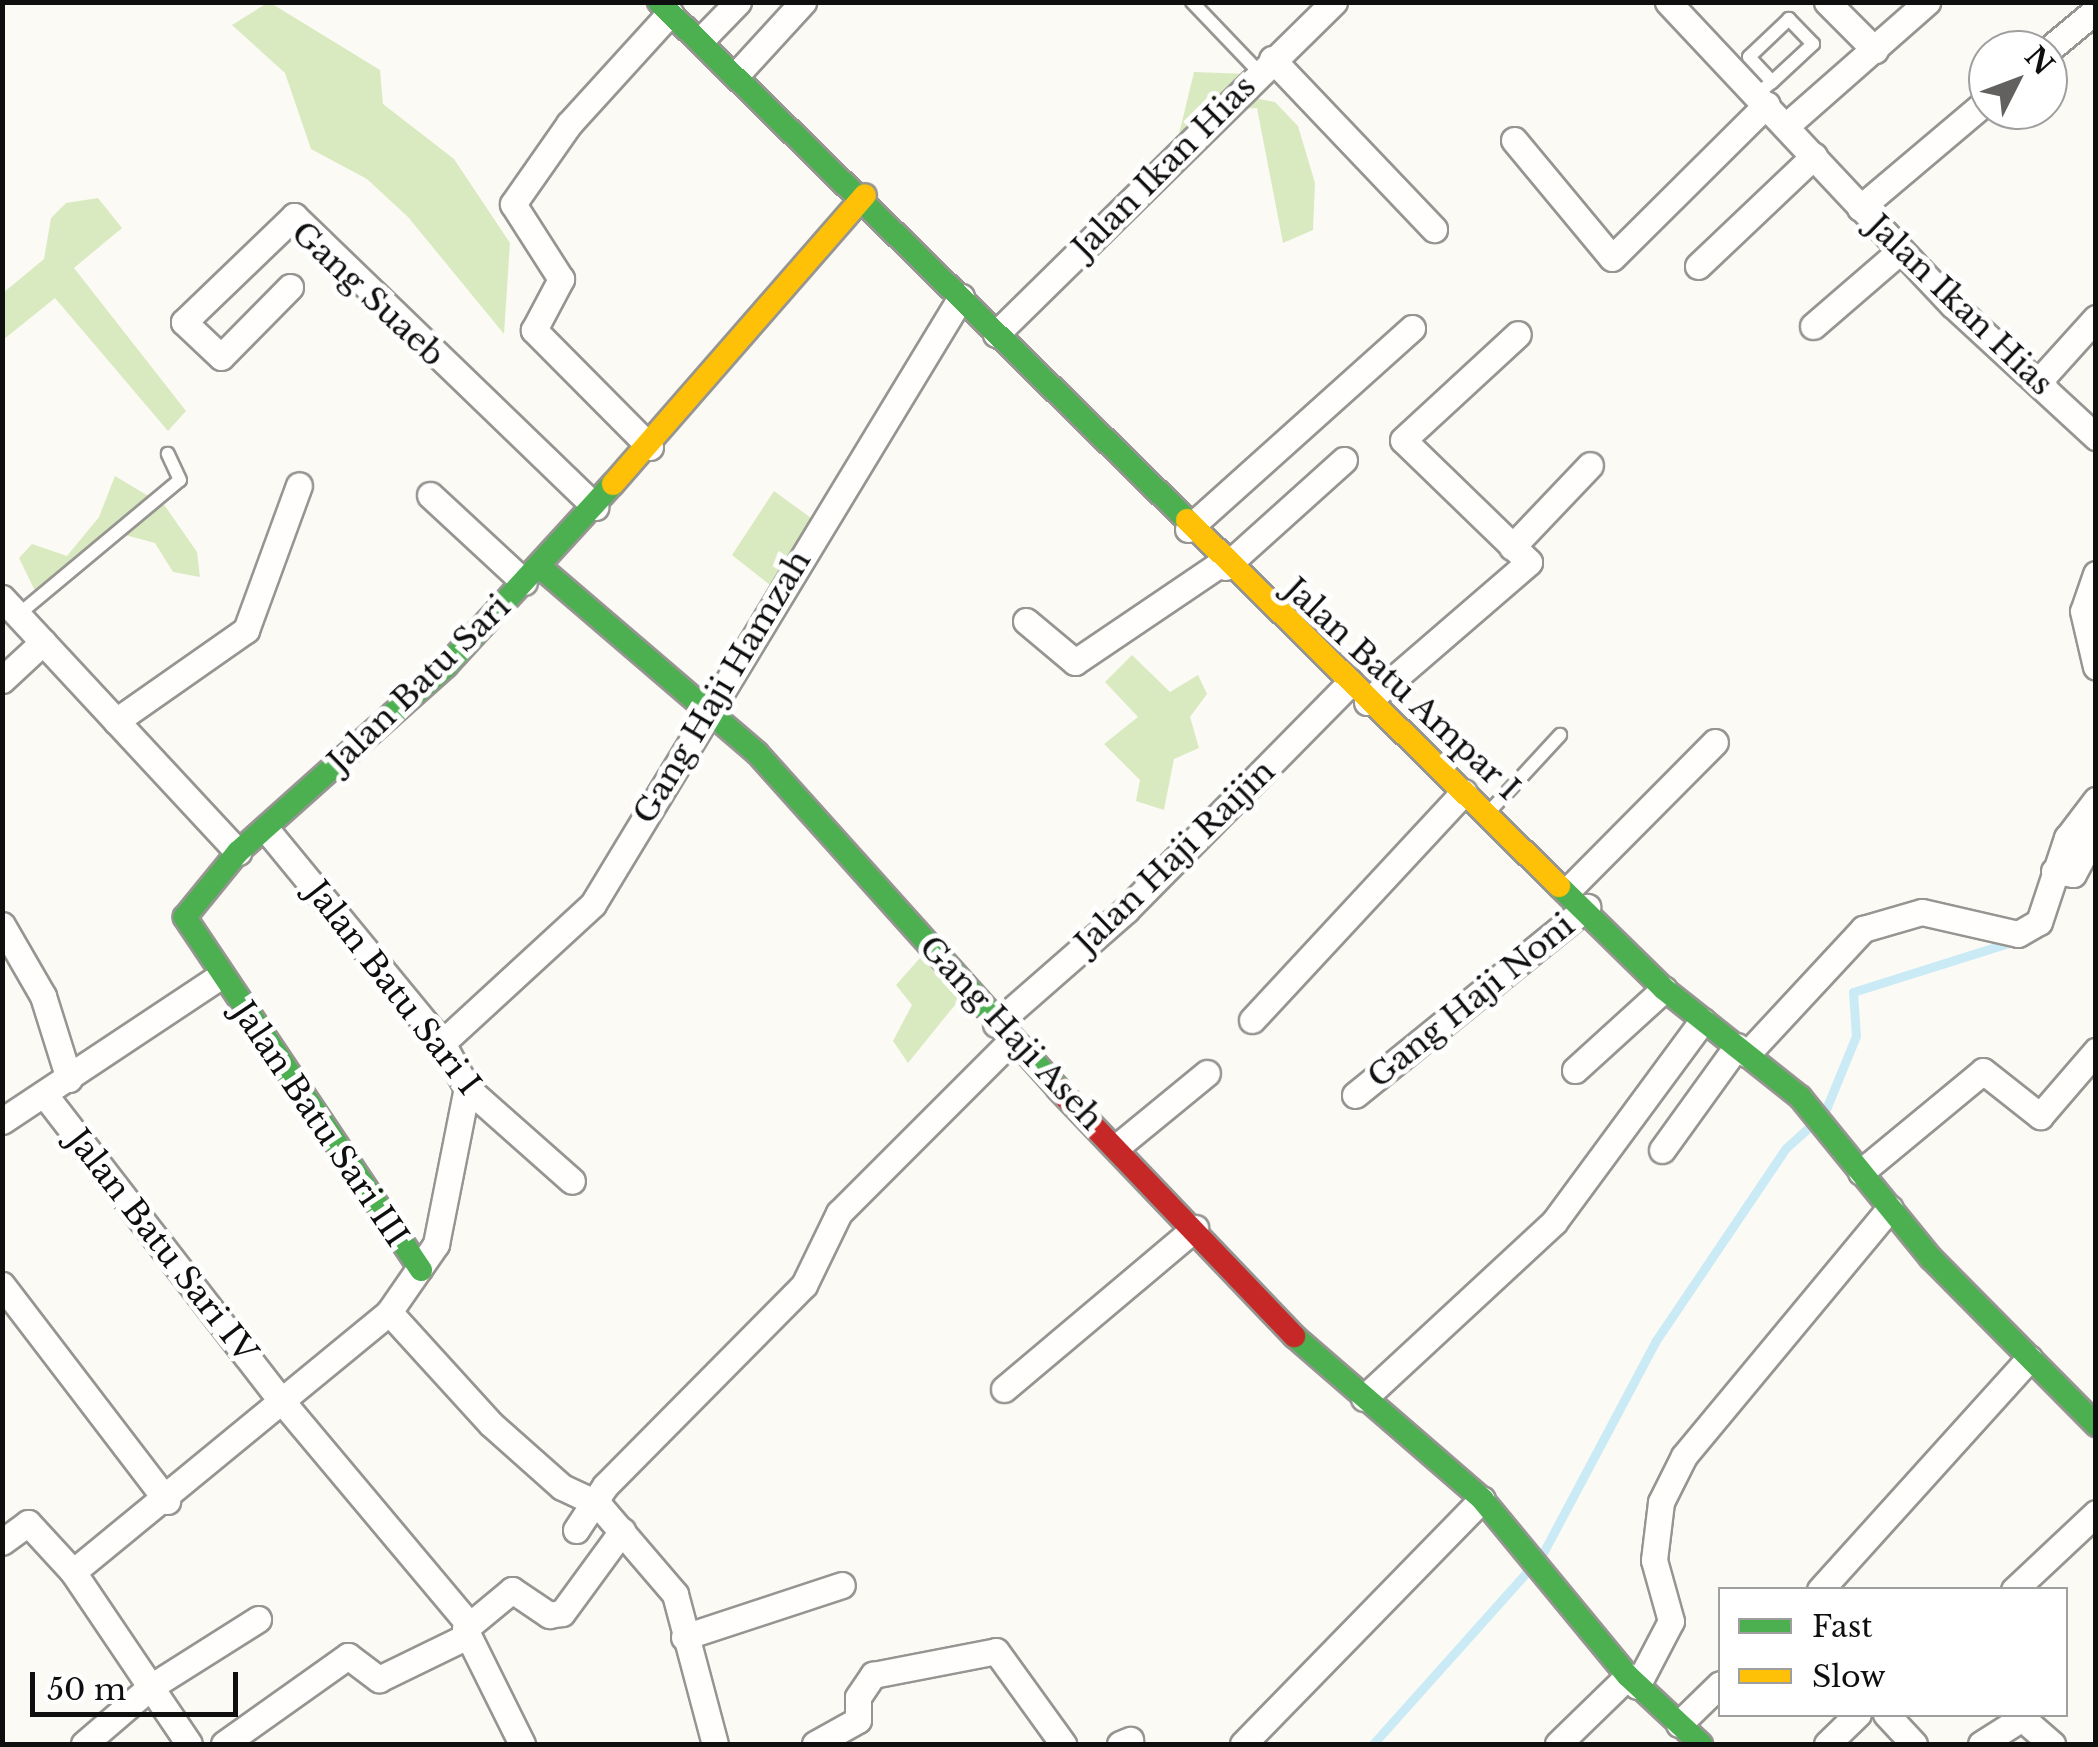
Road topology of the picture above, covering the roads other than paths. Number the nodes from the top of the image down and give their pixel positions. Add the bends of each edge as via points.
1 (738, 2) edge
2 (803, 2) edge
3 (1192, 2) edge
4 (1334, 2) edge
5 (1668, 2) edge
6 (1828, 2) edge
7 (1927, 2) edge
8 (664, 8) edge
9 (2096, 10) edge
10 (2068, 33) edge
11 (701, 40) junction
12 (1875, 50) junction
13 (1266, 65) junction
14 (737, 74) junction
15 (1765, 94) junction
16 (1968, 117) edge
17 (1786, 126) junction
18 (1514, 140) dead end
19 (1814, 156) junction
20 (865, 195) junction
21 (1860, 208) junction
22 (1434, 229) dead end
23 (1900, 252) junction
24 (1698, 266) dead end
25 (290, 288) dead end
26 (961, 297) junction
27 (2096, 318) edge
28 (1813, 326) dead end
29 (1412, 328) dead end
30 (996, 334) junction
31 (1518, 334) dead end
32 (2039, 381) junction
33 (2096, 437) edge
34 (650, 447) junction
35 (168, 454) dead end
36 (1344, 460) dead end
37 (1590, 465) dead end
38 (299, 485) dead end
39 (430, 495) dead end
40 (594, 507) junction
41 (1188, 529) junction
42 (1512, 547) junction
43 (1223, 565) junction
44 (2096, 574) edge
45 (532, 575) junction
46 (11, 606) edge
47 (1026, 621) dead end
48 (43, 642) junction
49 (2096, 667) edge
50 (2, 680) edge
51 (1357, 694) junction
52 (707, 703) junction
53 (116, 721) junction
54 (1560, 736) dead end
55 (1715, 742) dead end
56 (1464, 792) junction
57 (2096, 800) edge
58 (1488, 814) junction
59 (266, 828) junction
60 (2096, 831) edge
61 (238, 852) junction
62 (2061, 872) junction
63 (1578, 898) junction
64 (2, 925) edge
65 (219, 978) junction
66 (1664, 988) junction
67 (1252, 1020) dead end
68 (1702, 1021) junction
69 (1004, 1032) junction
70 (442, 1043) junction
71 (1742, 1050) junction
72 (2096, 1051) edge
73 (1575, 1070) dead end
74 (1207, 1074) dead end
75 (69, 1080) junction
76 (467, 1088) junction
77 (44, 1094) junction
78 (1355, 1095) dead end
79 (5, 1113) edge
80 (1118, 1146) junction
81 (1662, 1150) dead end
82 (1861, 1172) junction
83 (572, 1181) dead end
84 (1890, 1208) junction
85 (1195, 1228) junction
86 (420, 1270) junction
87 (2, 1285) edge
88 (389, 1312) junction
89 (2030, 1359) junction
90 (1004, 1389) dead end
91 (1364, 1398) junction
92 (280, 1399) junction
93 (2096, 1425) edge
94 (1482, 1499) junction
95 (167, 1501) junction
96 (2096, 1513) edge
97 (588, 1515) junction
98 (2, 1542) edge
99 (615, 1542) junction
100 (73, 1572) junction
101 (842, 1584) dead end
102 (1823, 1587) edge
103 (2017, 1587) edge
104 (258, 1619) dead end
105 (467, 1630) junction
106 (684, 1637) junction
107 (1632, 1681) junction
108 (1718, 1686) edge
109 (148, 1688) junction
110 (1855, 1717) edge
111 (1889, 1717) edge
112 (2022, 1717) edge
113 (2025, 1717) edge
114 (1679, 1724) junction
115 (84, 1744) edge
116 (188, 1744) edge
117 (224, 1744) edge
118 (522, 1744) edge
119 (715, 1744) edge
120 (815, 1744) edge
121 (1063, 1744) edge
122 (1243, 1744) edge
123 (1558, 1744) edge
124 (1702, 1744) edge
125 (1827, 1744) edge
126 (1914, 1744) edge
127 (1981, 1744) edge
128 (2052, 1744) edge

1 - 11 street
2 - 14 street
3 - 13 lane
4 - 13 street, Jalan Ikan Hias
5 - 15 street, Jalan Ikan Hias
6 - 12 street
7 - 12 street
8 - 11 street, Jalan Batu Ampar I
8 - 34 street via 568,124 513,204 562,279 534,330
9 - 10 street
11 - 14 street, Jalan Batu Ampar I
12 - 17 street
13 - 22 street
13 - 30 street, Jalan Ikan Hias
14 - 20 street, Jalan Batu Ampar I
15 - 15 lane via 1813,44 1788,19 1750,57
15 - 17 street, Jalan Ikan Hias
15 - 18 street via 1612,258
16 - 21 street
17 - 19 street, Jalan Ikan Hias
19 - 21 street, Jalan Ikan Hias
19 - 24 street
20 - 26 street, Jalan Batu Ampar I
20 - 34 street, Jalan Batu Sari
21 - 23 street, Jalan Ikan Hias
23 - 28 street
23 - 32 street, Jalan Ikan Hias
25 - 40 street, Gang Suaeb via 222,356 184,320 294,216
26 - 30 street, Jalan Batu Ampar I
26 - 52 street, Gang Haji Hamzah
27 - 32 street
29 - 41 street
30 - 41 street, Jalan Batu Ampar I
31 - 42 street via 1403,440
32 - 33 street, Jalan Ikan Hias
34 - 40 street, Jalan Batu Sari
35 - 46 lane via 180,480
36 - 43 street
37 - 42 street
38 - 53 street via 246,630
39 - 45 street
40 - 45 street, Jalan Batu Sari
41 - 43 street, Jalan Batu Ampar I
42 - 51 street, Jalan Haji Raijin via 1529,562
43 - 47 street via 1075,662
43 - 51 street, Jalan Batu Ampar I
44 - 49 street via 2083,611
45 - 52 street, Gang Haji Aseh
45 - 59 street, Jalan Batu Sari
46 - 48 street
48 - 50 street
48 - 53 street
51 - 56 street, Jalan Batu Ampar I
51 - 69 street, Jalan Haji Raijin
52 - 69 street, Gang Haji Aseh
52 - 70 street, Gang Haji Hamzah via 593,904
53 - 61 street
54 - 58 lane
55 - 63 street, Gang Haji Noni
56 - 58 street, Jalan Batu Ampar I
56 - 67 street
57 - 62 street
58 - 63 street, Jalan Batu Ampar I
59 - 61 street, Jalan Batu Sari
59 - 70 street, Jalan Batu Sari I
60 - 62 street
61 - 65 street, Jalan Batu Sari via 185,917
62 - 71 street via 2039,922 2018,934 1922,912 1864,929
63 - 66 street, Jalan Batu Ampar I
63 - 78 street, Gang Haji Noni
64 - 75 street via 43,996
65 - 75 street
65 - 86 street, Jalan Batu Sari III
66 - 68 street, Jalan Batu Ampar I
66 - 73 street
68 - 71 street, Jalan Batu Ampar I
68 - 91 street via 1554,1222
69 - 80 street, Gang Haji Aseh
69 - 97 street, Jalan Haji Raijin via 840,1212 804,1285
70 - 76 street, Jalan Batu Sari I
71 - 81 street
71 - 82 street, Jalan Batu Ampar I via 1800,1097
72 - 82 street via 2040,1116 1983,1071
74 - 80 street
75 - 77 street
76 - 83 street, Jalan Batu Sari I
76 - 86 street via 436,1244
77 - 79 street
77 - 92 street, Jalan Batu Sari IV
80 - 85 street, Gang Haji Aseh
82 - 84 street, Jalan Batu Ampar I
84 - 89 street, Jalan Batu Ampar I
84 - 107 street via 1684,1456 1661,1502 1654,1560 1670,1621
85 - 90 street
85 - 91 street, Gang Haji Aseh
86 - 88 street
87 - 95 street
88 - 92 street
88 - 97 street via 481,1415
89 - 93 street, Jalan Batu Ampar I
89 - 102 street
91 - 94 street, Gang Haji Aseh
92 - 95 street
92 - 105 street, Jalan Batu Sari IV
94 - 107 street, Gang Haji Aseh via 1552,1574
94 - 122 street
95 - 100 street
96 - 103 street
97 - 99 street
98 - 100 street via 28,1523
99 - 105 street via 556,1617 528,1593 505,1592
99 - 106 street via 675,1594
100 - 109 street
101 - 106 street
104 - 109 street
105 - 117 street via 379,1680 348,1656
105 - 118 street, Jalan Batu Sari IV
106 - 119 street
107 - 114 street, Gang Haji Aseh
107 - 123 street
108 - 114 street
109 - 115 street
109 - 116 street
110 - 125 street
111 - 126 street
112 - 127 street
113 - 128 street
114 - 124 street, Gang Haji Aseh
120 - 121 street via 858,1720 858,1696 872,1675 996,1651

